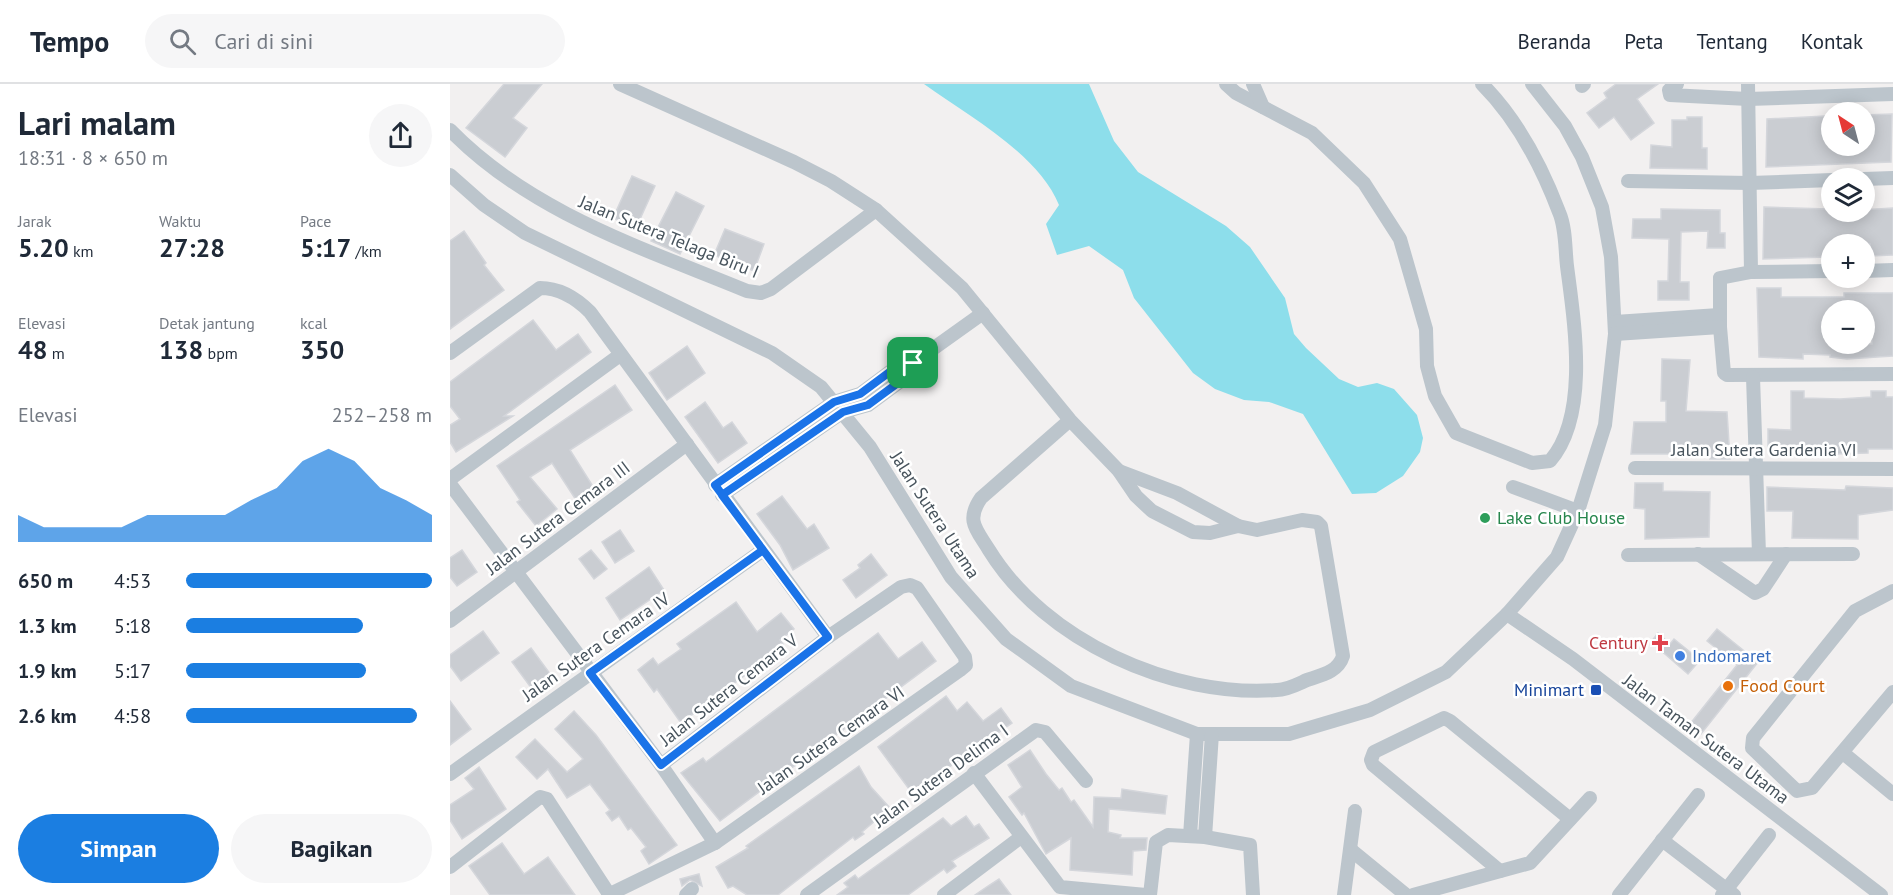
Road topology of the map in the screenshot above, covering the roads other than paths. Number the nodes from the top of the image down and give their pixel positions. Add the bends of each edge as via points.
1 (620, 84) edge
2 (1226, 84) edge
3 (1253, 84) edge
4 (1482, 84) edge
5 (1532, 84) edge
6 (1748, 84) edge
7 (1673, 88) edge
8 (1893, 94) edge
9 (1748, 99) junction
10 (1263, 107) junction
11 (450, 130) edge
12 (450, 176) edge
13 (1893, 178) edge
14 (1875, 179) edge
15 (1821, 180) edge
16 (1628, 181) dead end
17 (1750, 183) junction
18 (876, 210) junction
19 (1893, 270) edge
20 (1821, 271) edge
21 (1875, 271) edge
22 (1751, 272) junction
23 (983, 313) junction
24 (1720, 321) junction
25 (1615, 328) junction
26 (450, 354) edge
27 (620, 355) junction
28 (1893, 374) edge
29 (1753, 377) junction
30 (839, 407) junction
31 (1070, 420) junction
32 (687, 444) junction
33 (1635, 468) dead end
34 (1755, 468) junction
35 (1893, 469) edge
36 (1119, 471) junction
37 (450, 478) edge
38 (450, 484) edge
39 (1513, 487) dead end
40 (719, 490) junction
41 (1578, 511) junction
42 (1238, 526) junction
43 (763, 550) junction
44 (1698, 554) junction
45 (1759, 554) junction
46 (1786, 554) junction
47 (1853, 554) dead end
48 (1628, 555) dead end
49 (516, 573) junction
50 (1893, 591) edge
51 (1507, 614) junction
52 (450, 621) edge
53 (828, 637) junction
54 (966, 665) joint
55 (590, 673) junction
56 (1893, 692) edge
57 (1197, 734) junction
58 (1212, 734) junction
59 (1842, 753) junction
60 (661, 765) junction
61 (974, 773) junction
62 (450, 774) edge
63 (1086, 781) dead end
64 (1698, 795) dead end
65 (1893, 795) edge
66 (1590, 798) dead end
67 (1355, 811) dead end
68 (1570, 819) junction
69 (1769, 835) dead end
70 (1190, 836) junction
71 (1022, 837) junction
72 (1205, 837) junction
73 (1662, 840) junction
74 (715, 843) junction
75 (1351, 849) junction
76 (450, 867) edge
77 (1500, 871) junction
78 (1059, 891) edge
79 (1727, 893) edge
80 (609, 895) edge
81 (807, 895) edge
82 (944, 895) edge
83 (1148, 895) edge
84 (1252, 895) edge
85 (1344, 895) edge
86 (1406, 895) edge
87 (1413, 895) edge
88 (1619, 895) edge
89 (1881, 895) edge

1 - 18 street via 794,162
2 - 10 street
3 - 10 street
4 - 10 street via 1521,134 1560,214 1577,348 1575,390 1562,448 1550,461 1532,463 1456,433 1436,396 1427,366 1426,329 1400,239 1364,183 1312,133
5 - 25 street, Jalan Sutera Utama via 1565,126 1602,207 1611,257
6 - 9 street
7 - 9 street via 1670,94
8 - 9 street
9 - 17 street
11 - 18 street, Jalan Sutera Telaga Biru I via 500,175 571,218 747,291 761,293 771,289
12 - 30 street, Jalan Sutera Utama via 525,233 772,353 821,387
13 - 14 street
15 - 17 street
16 - 17 street
17 - 22 street
18 - 23 street via 938,264
19 - 21 street
20 - 22 street
22 - 24 street via 1720,279
23 - 30 street via 913,363 910,374 864,400
23 - 31 street
24 - 25 street
24 - 29 street via 1724,372
25 - 41 street, Jalan Sutera Utama via 1605,425
26 - 27 street via 540,288 552,288 579,301
27 - 32 street
27 - 37 street
28 - 29 street
29 - 34 street
30 - 40 street
30 - 57 street, Jalan Sutera Utama via 870,447 951,577 1006,639 1071,686
31 - 36 street
31 - 42 street via 981,498 973,509 972,523 1003,572 1032,603 1079,639 1142,669 1212,688 1279,690 1332,671 1343,656 1322,526 1302,520 1257,530
32 - 40 street
32 - 49 street, Jalan Sutera Cemara III
33 - 34 street, Jalan Sutera Gardenia VI
34 - 35 street, Jalan Sutera Gardenia VI
34 - 45 street
36 - 42 street via 1177,493
36 - 42 street via 1152,511 1193,532 1210,533
38 - 49 street
39 - 41 street
40 - 43 street
41 - 51 street, Jalan Sutera Utama via 1557,557
43 - 53 street
43 - 55 street, Jalan Sutera Cemara IV
44 - 45 street
44 - 46 street via 1755,593 1763,589
44 - 48 street
45 - 46 street
46 - 47 street
49 - 52 street, Jalan Sutera Cemara III
49 - 55 street
50 - 59 street via 1855,611 1753,738 1752,748 1797,791 1812,788
51 - 58 street, Jalan Sutera Utama via 1446,672 1370,710 1289,734
51 - 89 street, Jalan Taman Sutera Utama via 1573,659
53 - 54 street, Jalan Sutera Cemara V via 901,586 910,585 917,588 936,615 965,657
53 - 60 street, Jalan Sutera Cemara V
54 - 74 street, Jalan Sutera Cemara VI
55 - 60 street
55 - 62 street, Jalan Sutera Cemara IV
56 - 59 street
57 - 58 street, Jalan Sutera Utama
57 - 70 street
58 - 72 street
59 - 65 street
60 - 74 street
61 - 63 street, Jalan Sutera Delima I via 1042,729
61 - 71 street
61 - 81 street, Jalan Sutera Delima I
64 - 73 street
66 - 68 street
67 - 75 street
68 - 77 street via 1536,859
68 - 77 street via 1444,718 1374,752 1373,765
69 - 79 street
70 - 72 street
70 - 83 street via 1168,835 1156,843
71 - 78 street
71 - 82 street
72 - 84 street via 1250,844
73 - 79 street
73 - 88 street
74 - 80 street, Jalan Sutera Cemara VI
75 - 85 street
75 - 86 street
76 - 80 street via 540,797 547,799
77 - 87 street
78 - 83 street

